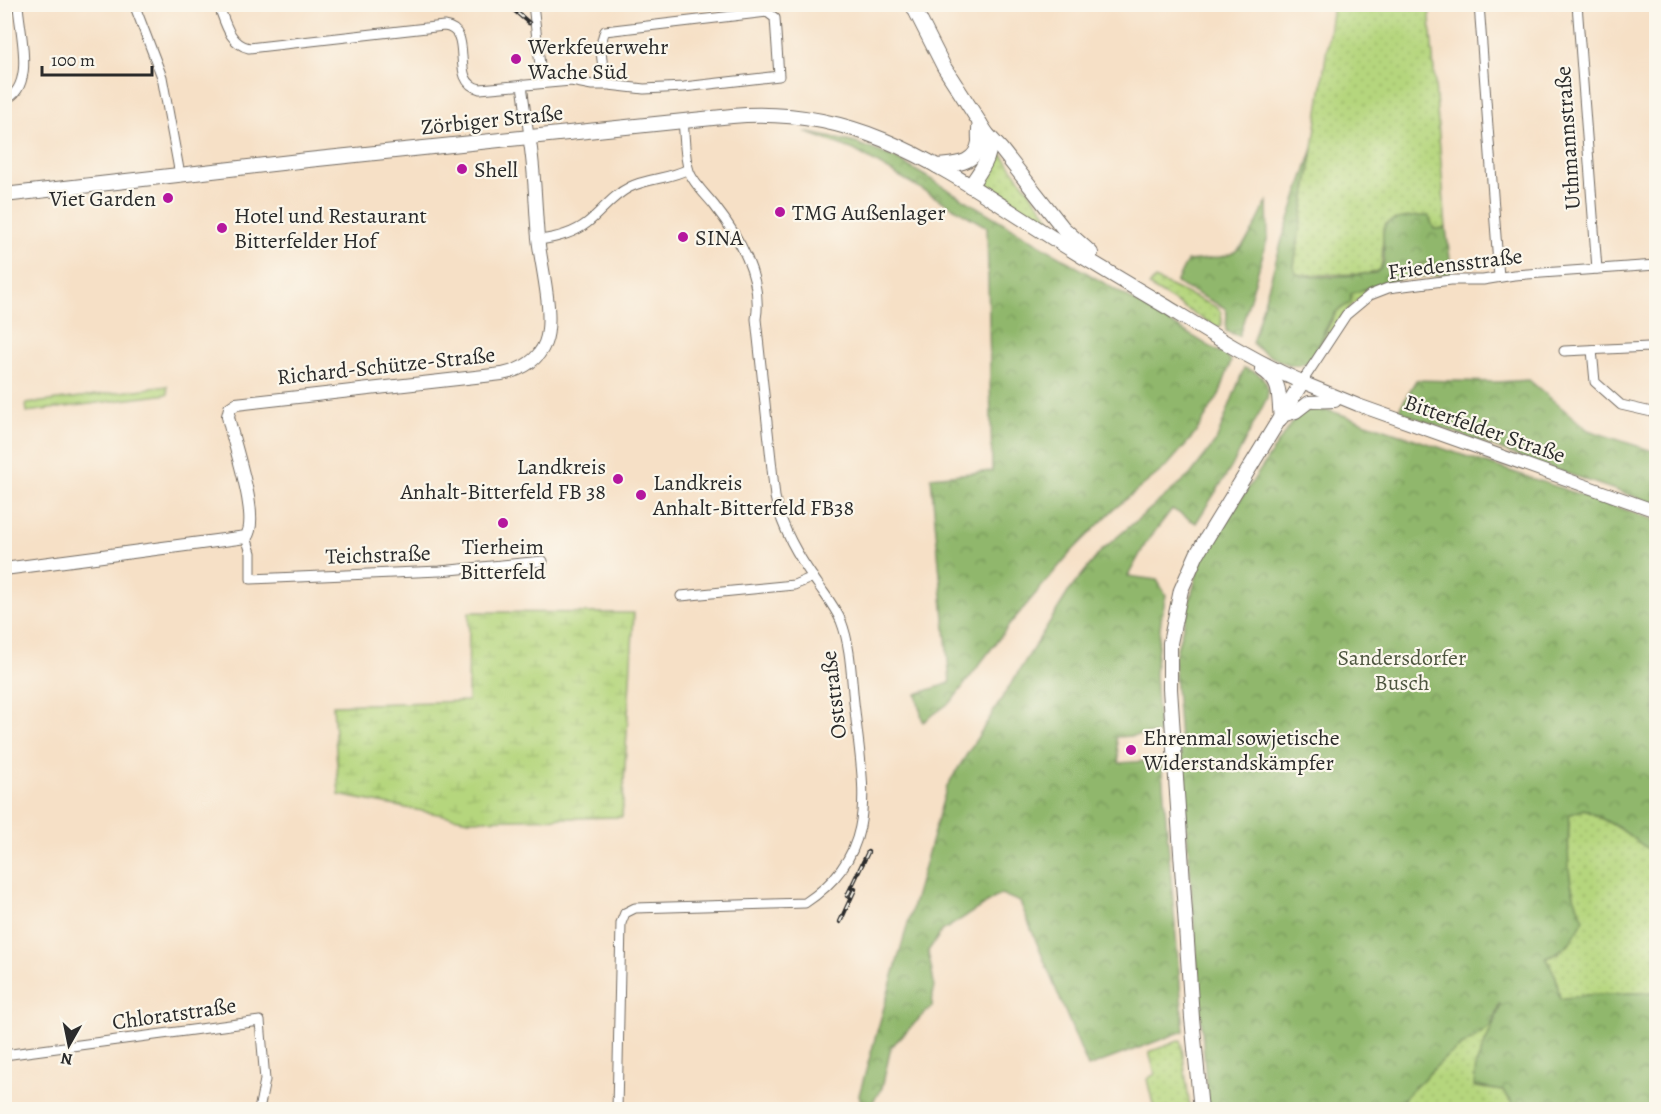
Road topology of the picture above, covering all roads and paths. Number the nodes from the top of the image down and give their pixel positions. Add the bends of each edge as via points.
1 (18, 4) edge
2 (134, 4) edge
3 (218, 4) edge
4 (533, 4) edge
5 (912, 4) edge
6 (1479, 4) edge
7 (1577, 4) edge
8 (542, 83) junction
9 (609, 85) junction
10 (522, 86) junction
11 (4, 100) edge
12 (683, 121) junction
13 (983, 129) junction
14 (529, 136) junction
15 (937, 166) junction
16 (688, 169) junction
17 (180, 175) junction
18 (970, 186) junction
19 (4, 195) edge
20 (538, 240) junction
21 (1656, 265) edge
22 (1597, 269) junction
23 (1499, 277) junction
24 (1119, 278) junction
25 (1592, 350) junction
26 (1656, 350) edge
27 (1564, 351) dead end
28 (1256, 359) junction
29 (1302, 382) junction
30 (1342, 400) junction
31 (1656, 413) edge
32 (1282, 417) junction
33 (1656, 510) edge
34 (246, 537) junction
35 (543, 561) dead end
36 (4, 569) edge
37 (813, 577) junction
38 (681, 596) dead end
39 (4, 1055) edge
40 (259, 1110) edge
41 (617, 1110) edge
42 (1201, 1110) edge

1 - 11 street via 24,56 22,80 18,92
2 - 17 street via 162,77
3 - 10 street via 234,40 249,48 448,26 460,37 464,75 469,84 480,89
4 - 8 street
5 - 13 main road via 944,67
6 - 23 street
7 - 22 street, Uthmannstraße
8 - 9 street
8 - 10 street
9 - 9 street via 644,89 684,87 779,76 775,18 767,12 605,31 601,39
10 - 14 street
12 - 14 main road, Zörbiger Straße
12 - 15 main road, Zörbiger Straße via 758,114 823,120 888,141
12 - 16 street, Oststraße
13 - 15 main road via 971,158
13 - 18 main road via 990,144 989,155
13 - 24 main road via 1063,228 1109,265
14 - 17 main road, Zörbiger Straße
14 - 20 street
15 - 18 main road, Zörbiger Straße
16 - 20 street via 632,186 580,228 556,238
16 - 37 street, Oststraße via 729,226 754,277 776,497 784,528
17 - 19 main road, Zörbiger Straße
18 - 24 main road, Zörbiger Straße
20 - 34 street, Richard-Schütze-Straße via 549,321 547,337 542,350 517,370 243,402 230,408 229,422 249,499 250,528
21 - 22 street, Friedensstraße
22 - 23 street, Friedensstraße
23 - 29 street, Friedensstraße via 1402,285 1370,296 1346,315
24 - 28 main road
25 - 26 street
25 - 27 street
25 - 31 street via 1595,382 1621,405
28 - 29 main road
28 - 32 main road via 1278,385
29 - 30 street, Bitterfelder Straße
29 - 32 main road
30 - 32 street via 1310,402
30 - 33 street, Bitterfelder Straße
32 - 42 main road via 1197,554 1181,590 1170,643 1179,831
34 - 35 street, Teichstraße via 251,553 251,579 440,571
34 - 36 street
37 - 38 street via 794,585
37 - 41 street, Oststraße via 836,611 847,642 864,795 857,839 842,869 805,903 635,908 625,913 621,923
39 - 40 street, Chloratstraße via 260,1021 265,1080

